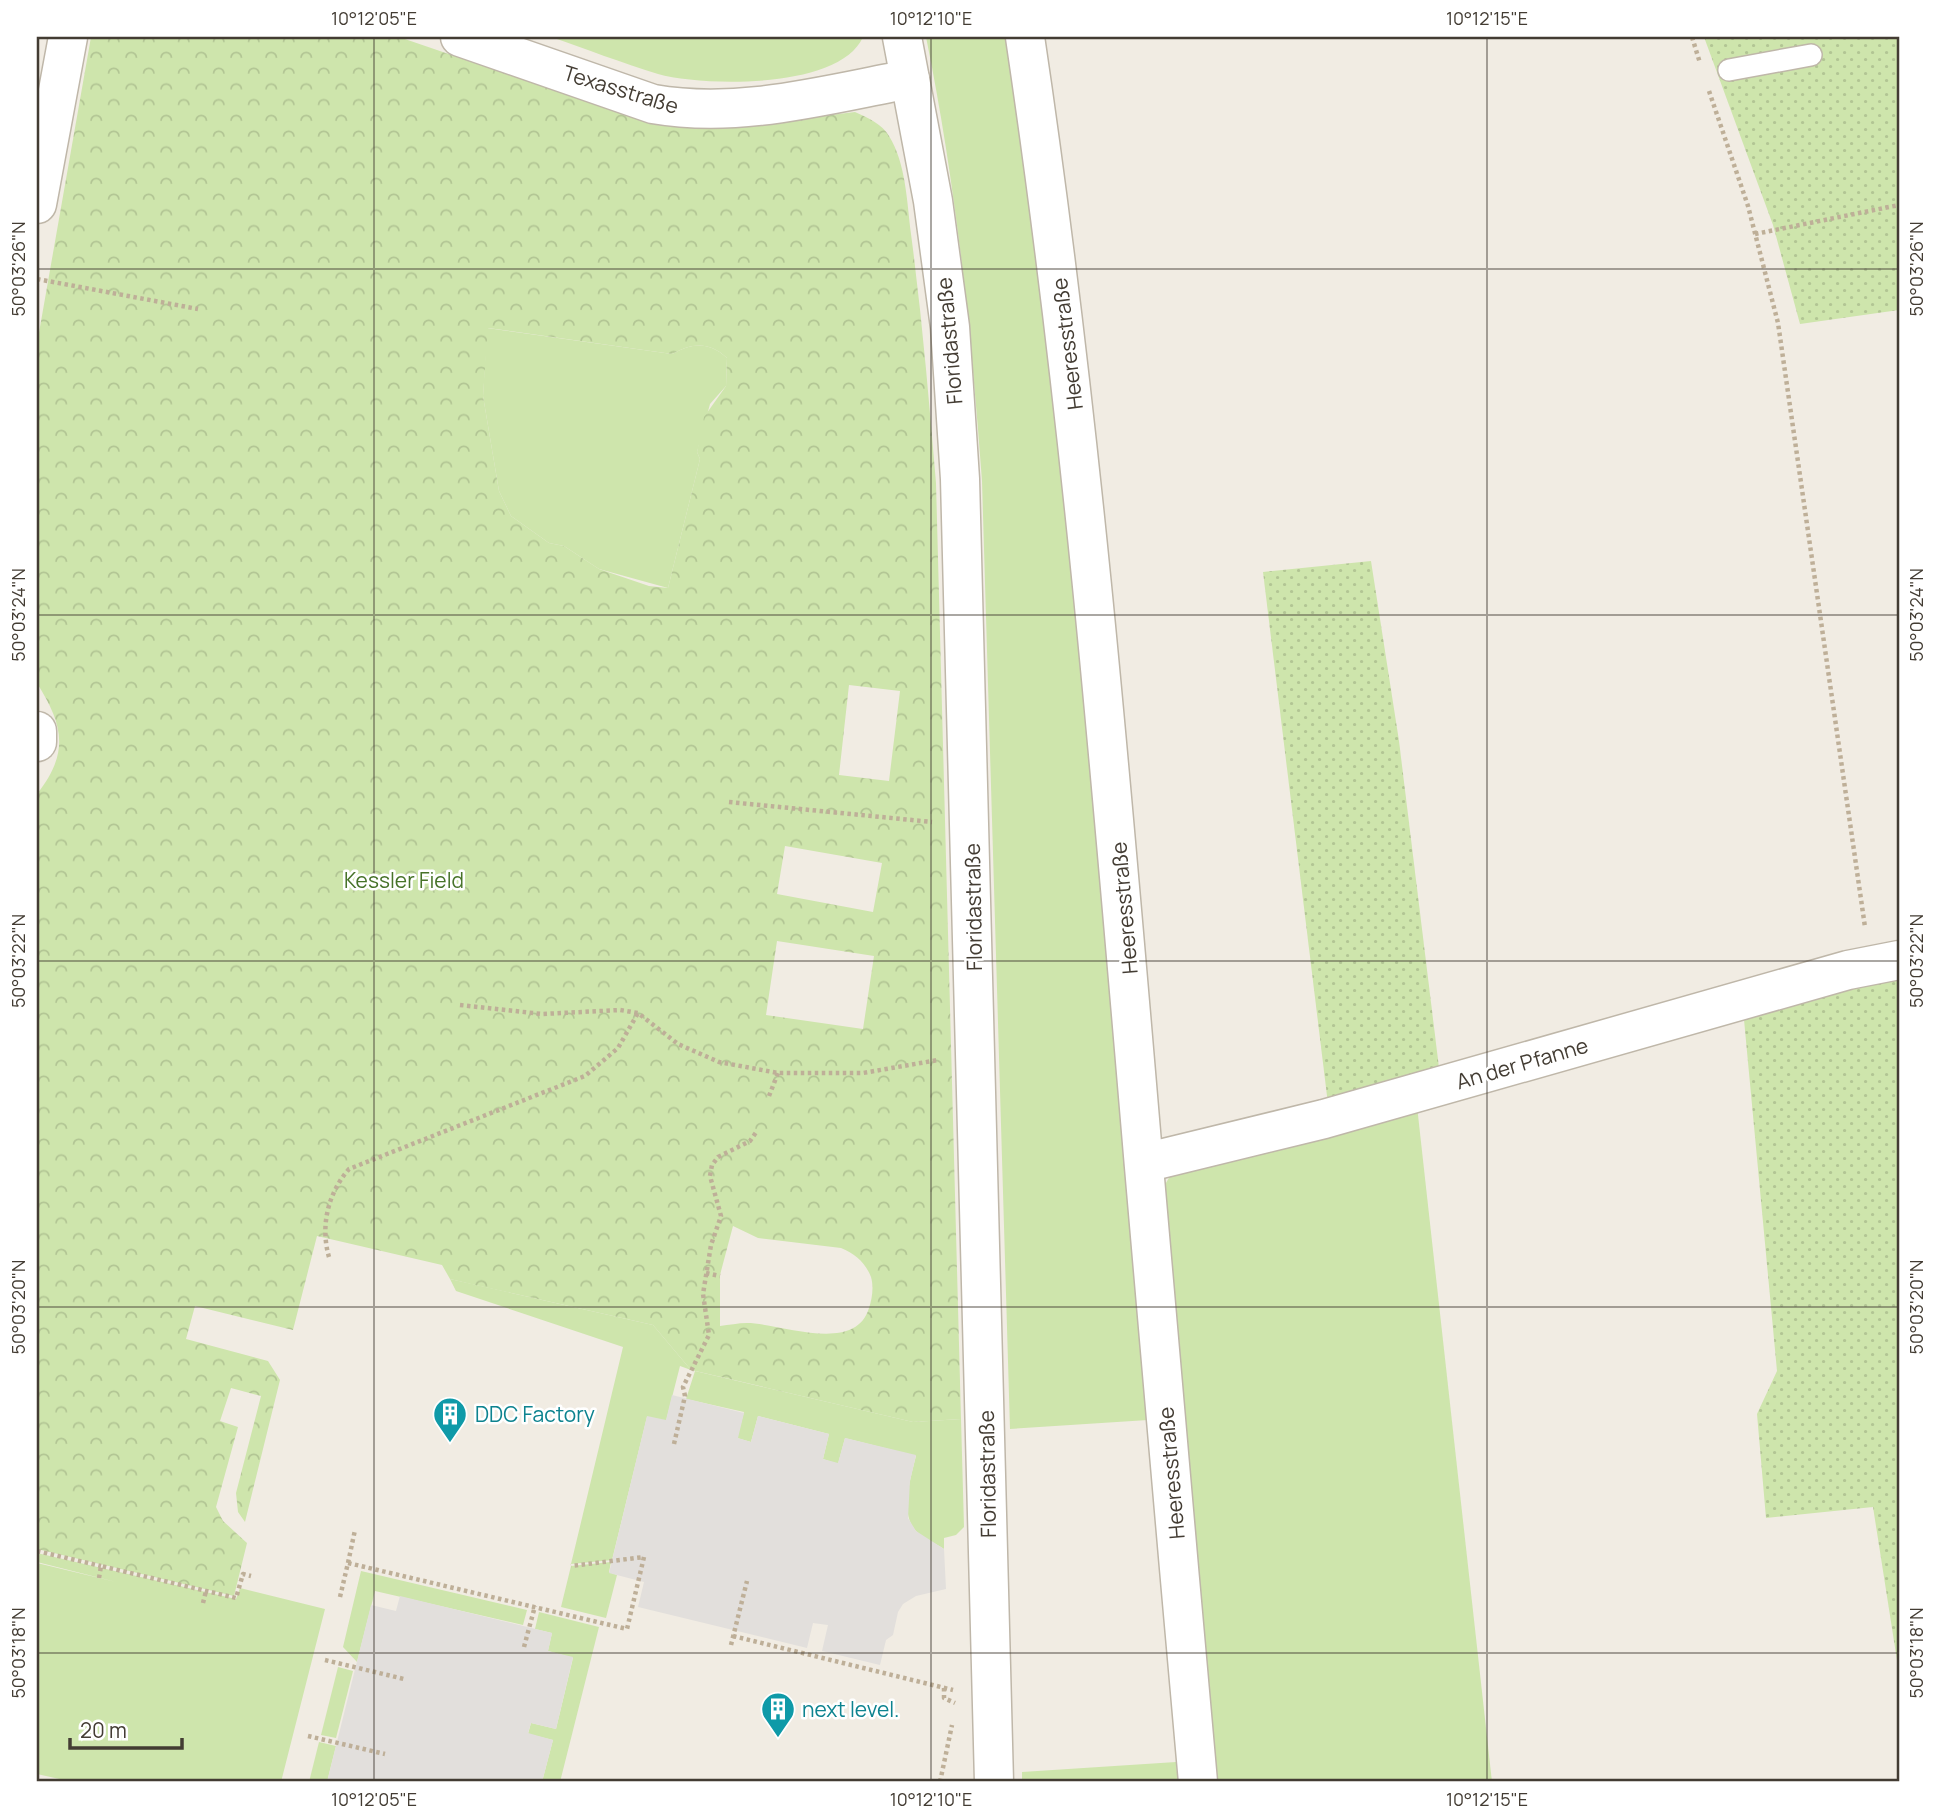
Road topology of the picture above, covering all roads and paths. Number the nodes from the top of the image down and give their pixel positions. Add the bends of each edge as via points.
1 (68, 37) edge
2 (460, 37) edge
3 (902, 37) edge
4 (1025, 37) edge
5 (1692, 37) edge
6 (1811, 55) dead end
7 (1729, 70) dead end
8 (1705, 77) dead end
9 (910, 79) junction
10 (1709, 90) dead end
11 (37, 204) edge
12 (1899, 205) edge
13 (1755, 234) junction
14 (37, 279) edge
15 (198, 309) dead end
16 (37, 731) edge
17 (37, 742) edge
18 (729, 802) dead end
19 (972, 825) junction
20 (1886, 963) edge
21 (460, 1005) dead end
22 (638, 1013) junction
23 (977, 1054) junction
24 (778, 1073) junction
25 (769, 1096) dead end
26 (757, 1131) dead end
27 (1144, 1163) junction
28 (328, 1257) dead end
29 (706, 1273) junction
30 (720, 1276) dead end
31 (674, 1444) dead end
32 (355, 1530) dead end
33 (37, 1551) edge
34 (348, 1563) junction
35 (101, 1566) junction
36 (571, 1566) dead end
37 (251, 1576) dead end
38 (99, 1578) dead end
39 (747, 1581) dead end
40 (206, 1591) junction
41 (340, 1597) dead end
42 (203, 1603) dead end
43 (535, 1606) junction
44 (733, 1636) junction
45 (731, 1645) dead end
46 (524, 1647) dead end
47 (325, 1660) dead end
48 (404, 1679) dead end
49 (944, 1688) junction
50 (992, 1693) junction
51 (308, 1736) dead end
52 (385, 1754) dead end
53 (940, 1782) edge
54 (994, 1782) edge
55 (1198, 1782) edge

1 - 11 street
2 - 9 street, Texasstraße via 653,104 685,109 754,108
3 - 9 street, Floridastraße
4 - 27 street, Heeresstraße via 1083,476
5 - 8 path
6 - 7 lane
9 - 19 street, Floridastraße via 950,327
10 - 13 path
12 - 13 path
13 - 20 path via 1778,323 1863,919
14 - 15 path
16 - 17 street
18 - 19 path
19 - 23 street, Floridastraße
20 - 27 street, An der Pfanne via 1324,1119
21 - 22 path via 542,1014
22 - 24 path via 678,1044 719,1062
22 - 28 path via 618,1048 585,1076 349,1169 336,1184 330,1203 323,1237
23 - 24 path via 863,1073
23 - 50 street, Floridastraße
24 - 25 path
26 - 29 path via 750,1141 718,1157 712,1165 710,1176 722,1216
27 - 55 street, Heeresstraße
29 - 30 path
29 - 31 path via 703,1294 709,1335 683,1387
32 - 34 path
33 - 35 path
34 - 41 path
34 - 43 path
35 - 38 path
35 - 40 path
36 - 43 path via 644,1557 627,1629
37 - 40 path via 243,1574 236,1598
39 - 44 path
40 - 42 path
43 - 46 path
44 - 45 path
44 - 49 path
47 - 48 path
49 - 50 path
49 - 53 path via 944,1698 956,1703
50 - 54 street, Floridastraße
51 - 52 path

